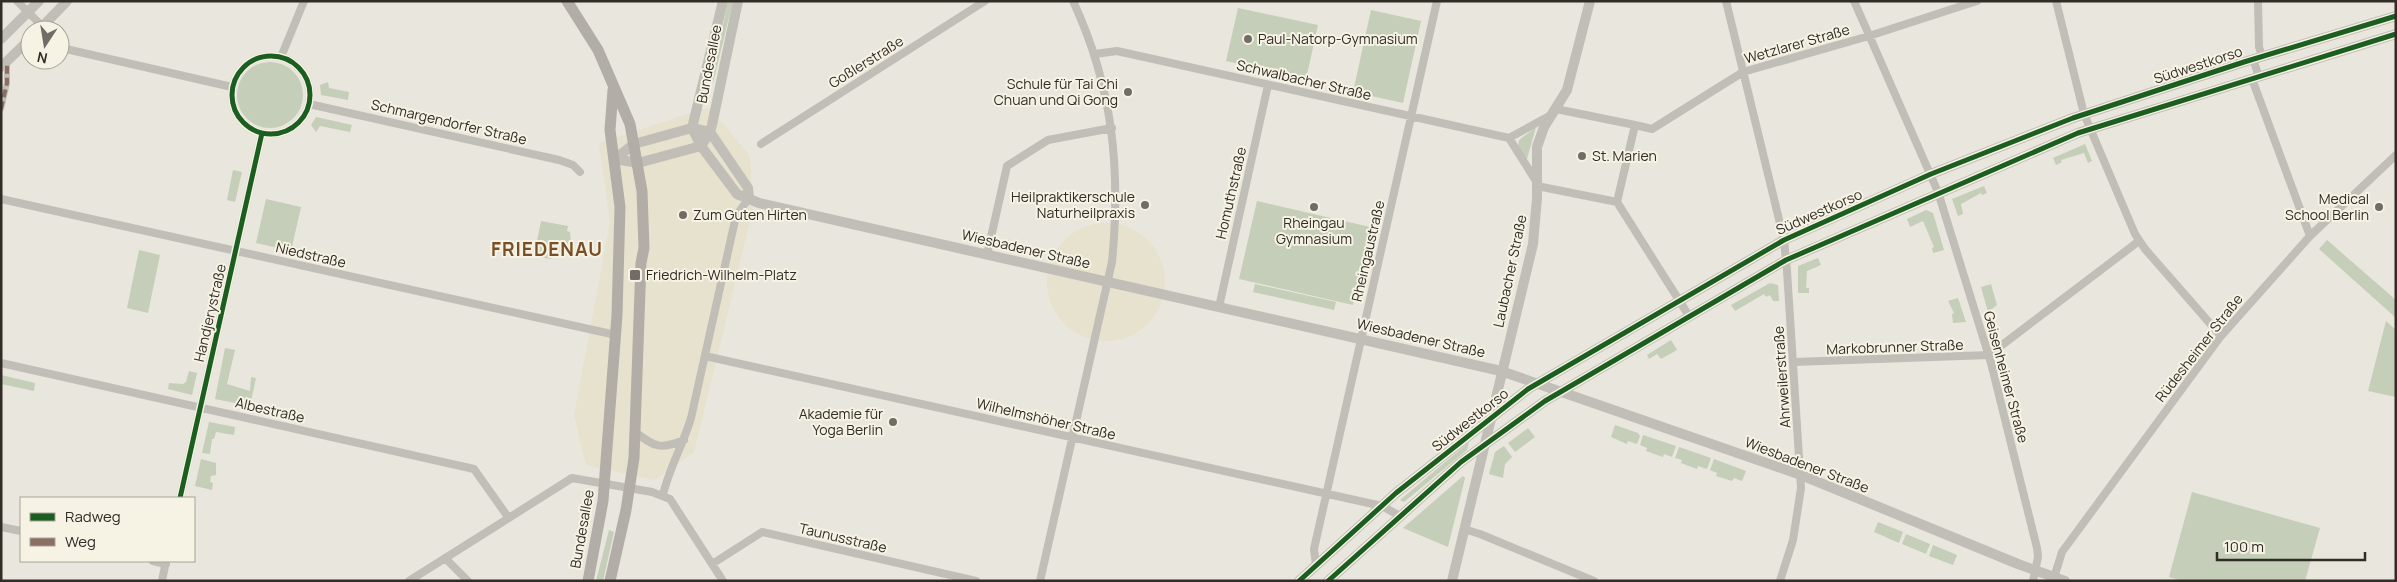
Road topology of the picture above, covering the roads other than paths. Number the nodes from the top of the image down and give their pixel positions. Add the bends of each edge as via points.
1 (17, 1) edge
2 (39, 1) edge
3 (67, 1) edge
4 (304, 1) edge
5 (567, 1) edge
6 (723, 1) edge
7 (738, 1) edge
8 (985, 1) edge
9 (1073, 1) edge
10 (1437, 1) edge
11 (1590, 1) edge
12 (1726, 1) edge
13 (1854, 1) edge
14 (1976, 1) edge
15 (2056, 1) edge
16 (2258, 1) edge
17 (28, 12) junction
18 (2396, 16) edge
19 (35, 20) edge
20 (50, 20) edge
21 (2396, 34) edge
22 (1870, 36) junction
23 (1, 39) edge
24 (20, 48) edge
25 (70, 50) edge
26 (1095, 54) junction
27 (281, 57) junction
28 (2258, 58) junction
29 (3, 62) edge
30 (1743, 72) junction
31 (2256, 78) junction
32 (1268, 85) junction
33 (232, 87) junction
34 (613, 90) junction
35 (309, 104) junction
36 (1, 109) edge
37 (1555, 112) junction
38 (2084, 114) junction
39 (1411, 116) junction
40 (1635, 125) junction
41 (692, 128) junction
42 (1112, 128) junction
43 (2090, 130) junction
44 (710, 132) junction
45 (262, 133) junction
46 (1508, 138) junction
47 (634, 144) junction
48 (761, 144) dead end
49 (701, 146) junction
50 (2396, 155) edge
51 (615, 159) junction
52 (638, 163) junction
53 (580, 172) dead end
54 (1932, 174) junction
55 (1537, 183) junction
56 (1938, 192) junction
57 (749, 198) junction
58 (1, 199) edge
59 (1617, 202) junction
60 (2310, 236) junction
61 (1784, 240) junction
62 (2139, 240) junction
63 (236, 251) junction
64 (987, 255) junction
65 (1786, 260) junction
66 (1107, 282) junction
67 (1679, 300) junction
68 (1218, 307) junction
69 (1689, 316) junction
70 (616, 335) junction
71 (2221, 336) junction
72 (1362, 339) junction
73 (1989, 355) junction
74 (705, 356) junction
75 (1794, 362) junction
76 (1, 363) edge
77 (1501, 371) junction
78 (1538, 383) junction
79 (1561, 391) junction
80 (200, 408) junction
81 (1490, 418) junction
82 (635, 432) junction
83 (1072, 437) junction
84 (684, 440) junction
85 (1484, 446) junction
86 (1801, 475) junction
87 (605, 483) junction
88 (630, 488) junction
89 (1327, 494) junction
90 (663, 495) junction
91 (180, 497) edge
92 (1382, 506) junction
93 (1400, 516) junction
94 (508, 518) junction
95 (601, 523) junction
96 (1, 527) edge
97 (622, 527) junction
98 (1464, 529) junction
99 (20, 531) edge
100 (445, 558) junction
101 (166, 562) edge
102 (712, 564) junction
103 (1316, 565) junction
104 (2034, 576) edge
105 (2053, 579) edge
106 (162, 581) edge
107 (409, 581) edge
108 (468, 581) edge
109 (588, 581) edge
110 (610, 581) edge
111 (723, 581) edge
112 (976, 581) edge
113 (1040, 581) edge
114 (1299, 581) edge
115 (1328, 581) edge
116 (1452, 581) edge
117 (1594, 581) edge
118 (1780, 581) edge
119 (2065, 581) edge

1 - 17 street
2 - 17 street
3 - 20 street
4 - 27 street
5 - 34 main road via 598,50
6 - 41 street, Bundesallee
7 - 44 street, Bundesallee
8 - 48 street, Goßlerstraße
9 - 26 street
10 - 39 street, Rheingaustraße
11 - 37 street, Laubacher Straße via 1567,90
12 - 30 street
13 - 22 street
14 - 22 street, Wetzlarer Straße
15 - 38 street
16 - 28 street
17 - 19 street
17 - 23 street
18 - 28 street, Südwestkorso
21 - 31 street, Südwestkorso
22 - 30 street, Wetzlarer Straße
22 - 54 street
24 - 29 street
25 - 33 street
26 - 32 street, Schwalbacher Straße via 1117,51
26 - 42 street
27 - 33 street via 253,60 240,70
27 - 35 street via 297,66 306,78
28 - 31 street, Südwestkorso
28 - 38 street, Südwestkorso
29 - 36 street via 7,83
30 - 40 street, Wetzlarer Straße via 1652,129
30 - 61 street
31 - 43 street, Südwestkorso
31 - 60 street
32 - 39 street, Schwalbacher Straße
32 - 68 street, Homuthstraße
33 - 45 street via 232,103 238,116 247,126
34 - 47 main road via 630,124
34 - 51 main road via 610,130
35 - 45 street via 294,126 280,132
35 - 53 street, Schmargendorfer Straße via 559,160
37 - 40 street, Wetzlarer Straße
37 - 46 street
37 - 55 street, Laubacher Straße via 1538,140
38 - 43 street
38 - 54 street, Südwestkorso
39 - 46 street, Schwalbacher Straße
39 - 72 street, Rheingaustraße
40 - 59 street
41 - 44 street
41 - 47 street
41 - 49 street
42 - 64 street via 1048,140 1007,166
42 - 66 street via 1116,170 1115,224
43 - 56 street, Südwestkorso
43 - 62 street
44 - 49 street
44 - 57 street via 748,188
45 - 63 street, Handjerystraße
46 - 55 street
47 - 51 street
47 - 52 main road
49 - 52 street
49 - 57 street via 737,194
50 - 60 street, Rüdesheimer Straße
51 - 52 street
51 - 70 main road via 620,227
52 - 82 main road via 644,248
54 - 56 street
54 - 61 street, Südwestkorso
55 - 59 street
55 - 77 street, Laubacher Straße via 1533,244
56 - 65 street, Südwestkorso
56 - 73 street, Geisenheimer Straße
57 - 64 street, Wiesbadener Straße via 767,206
57 - 74 street via 736,216
58 - 63 street, Niedstraße
59 - 67 street
60 - 71 street, Rüdesheimer Straße
61 - 65 street, Südwestkorso
61 - 67 street, Südwestkorso
62 - 71 street
62 - 73 street
63 - 70 street, Niedstraße
63 - 80 street, Handjerystraße
64 - 66 street, Wiesbadener Straße
65 - 69 street, Südwestkorso
65 - 75 street, Ahrweilerstraße
66 - 68 street, Wiesbadener Straße
66 - 83 street
67 - 69 street
67 - 78 street, Südwestkorso
68 - 72 street, Wiesbadener Straße
69 - 79 street, Südwestkorso
70 - 87 main road
71 - 105 street, Rüdesheimer Straße via 2062,552
72 - 77 street, Wiesbadener Straße
72 - 89 street, Rheingaustraße
73 - 75 street, Markobrunner Straße
73 - 104 street, Geisenheimer Straße via 2037,548
74 - 83 street, Wilhelmshöher Straße
74 - 84 street
75 - 86 street, Ahrweilerstraße
76 - 80 street, Albestraße
77 - 78 street, Wiesbadener Straße
77 - 81 street, Laubacher Straße
78 - 79 street, Wiesbadener Straße
78 - 81 street, Südwestkorso
79 - 85 street, Südwestkorso
79 - 86 street, Wiesbadener Straße
80 - 91 street, Handjerystraße
80 - 94 street, Albestraße via 474,469
81 - 85 street, Laubacher Straße
81 - 92 street, Südwestkorso
82 - 84 street via 662,447
82 - 88 main road
83 - 89 street, Wilhelmshöher Straße
83 - 113 street
84 - 90 street via 672,463
85 - 93 street, Südwestkorso
85 - 98 street, Laubacher Straße
86 - 104 street, Wiesbadener Straße
86 - 118 street, Ahrweilerstraße via 1793,540
87 - 88 street
87 - 94 street via 572,478
87 - 95 main road, Bundesallee
88 - 90 street
88 - 97 main road
89 - 92 street, Wilhelmshöher Straße
89 - 103 street, Rheingaustraße via 1314,549
90 - 102 street via 676,506
92 - 93 street
92 - 103 street, Südwestkorso
93 - 115 street, Südwestkorso
94 - 100 street
95 - 97 main road
95 - 109 main road, Bundesallee
96 - 99 street
97 - 110 main road
98 - 116 street, Laubacher Straße
98 - 117 street
100 - 107 street
100 - 108 street
101 - 106 street
102 - 111 street
102 - 112 street, Taunusstraße via 762,532
103 - 114 street, Südwestkorso
104 - 105 street, Wiesbadener Straße
105 - 119 street, Wiesbadener Straße

